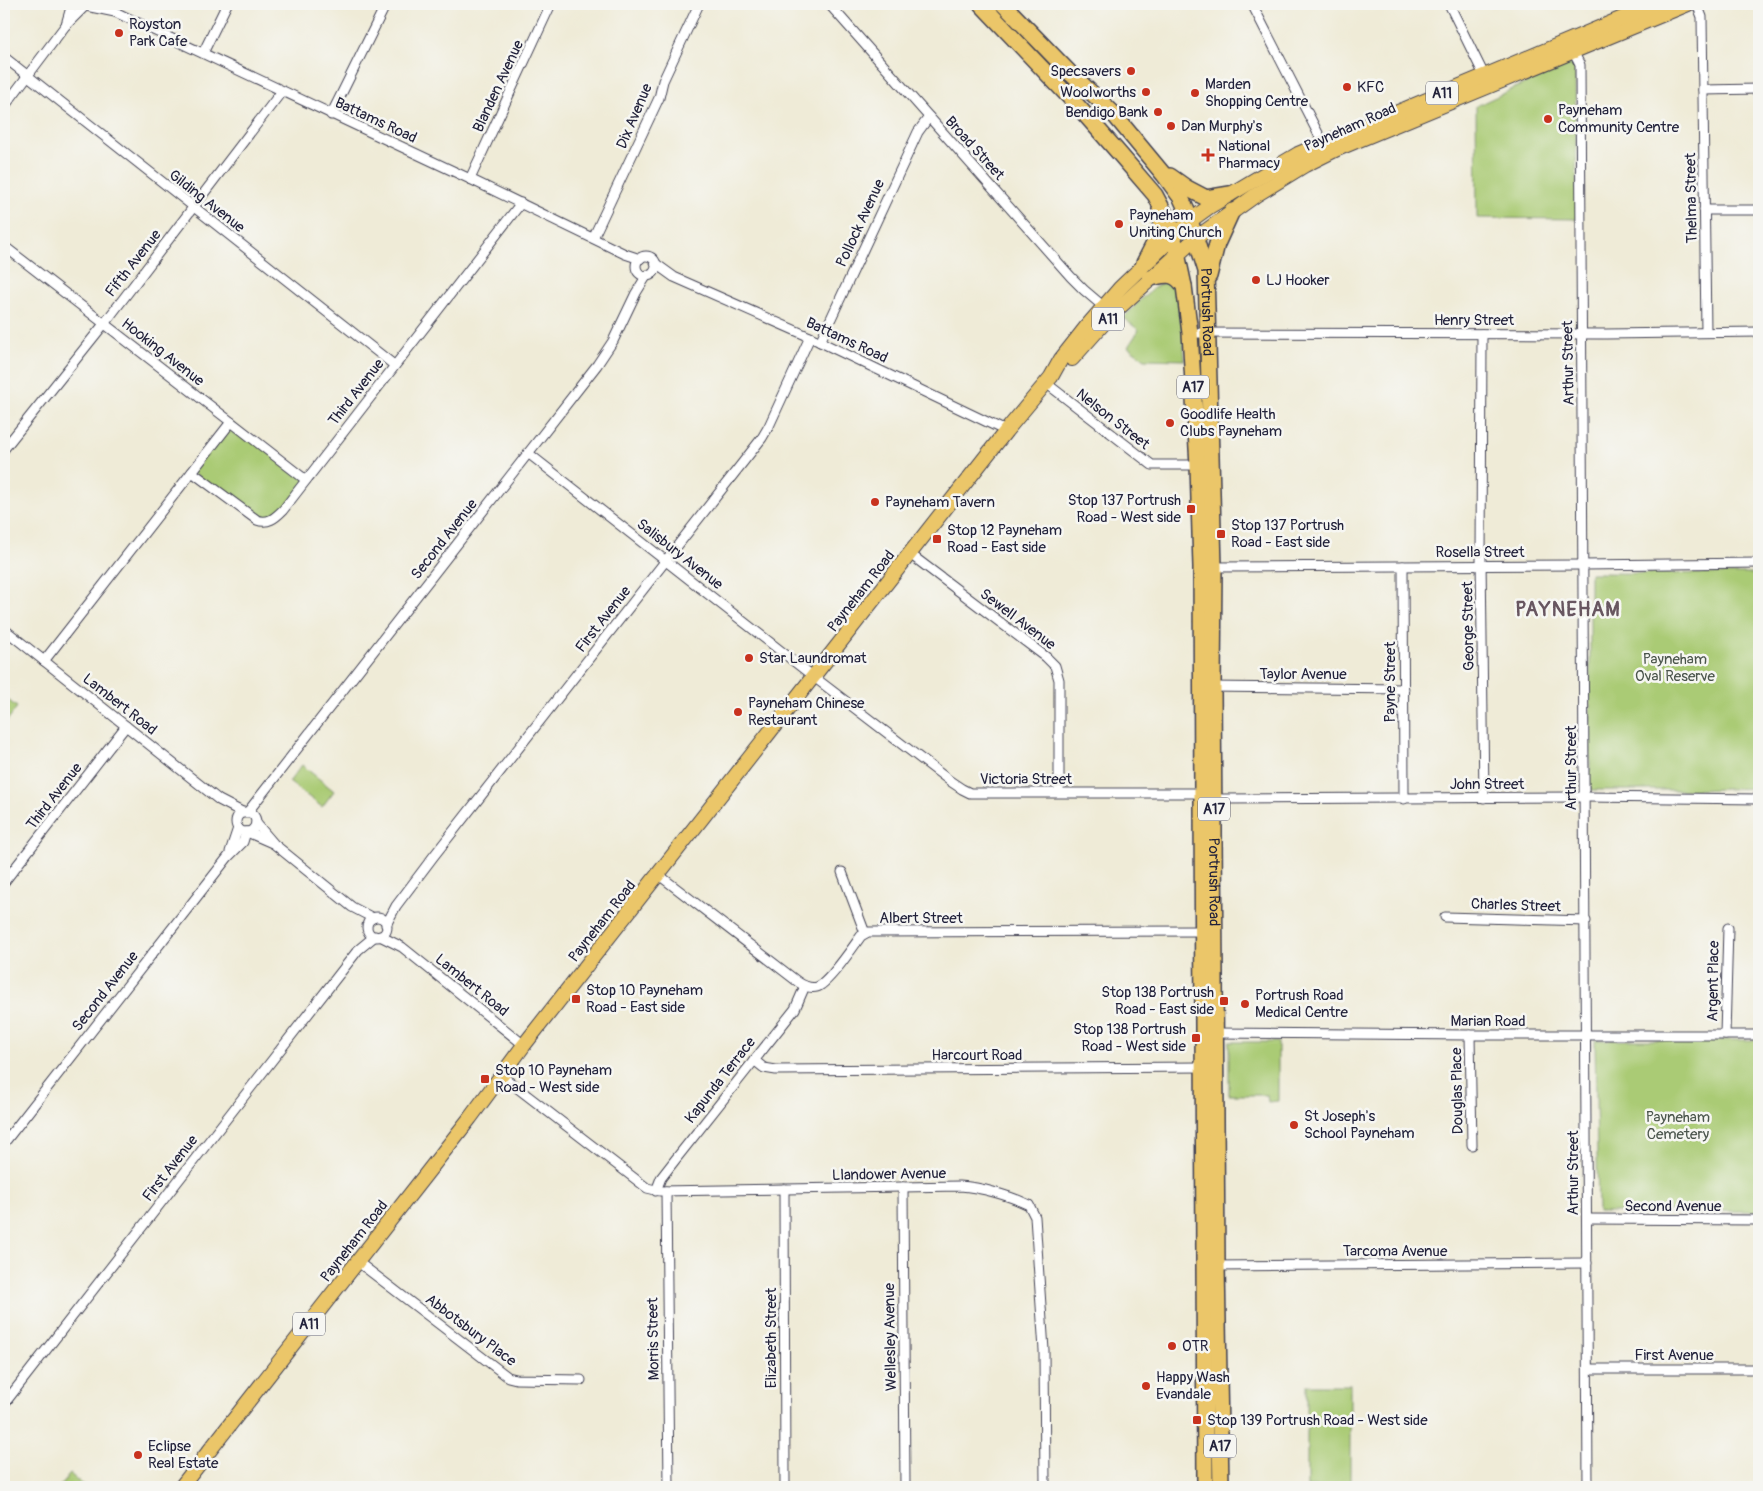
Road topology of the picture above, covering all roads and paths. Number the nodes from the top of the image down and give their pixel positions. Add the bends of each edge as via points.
1 (73, 4) edge
2 (104, 4) edge
3 (227, 4) edge
4 (386, 4) edge
5 (551, 4) edge
6 (699, 4) edge
7 (829, 4) edge
8 (981, 4) edge
9 (1003, 4) edge
10 (1252, 4) edge
11 (1449, 4) edge
12 (1656, 4) edge
13 (1688, 4) edge
14 (1697, 4) edge
15 (87, 6) edge
16 (115, 12) junction
17 (65, 26) junction
18 (1011, 34) junction
19 (1573, 51) junction
20 (203, 53) junction
21 (4, 57) edge
22 (1484, 75) junction
23 (28, 76) junction
24 (1759, 89) edge
25 (1703, 90) junction
26 (282, 91) junction
27 (4, 106) edge
28 (332, 115) junction
29 (929, 117) junction
30 (1323, 143) junction
31 (1155, 164) junction
32 (470, 179) junction
33 (1230, 194) junction
34 (521, 203) junction
35 (1160, 203) junction
36 (193, 207) junction
37 (1704, 210) junction
38 (1759, 210) edge
39 (1232, 211) junction
40 (1190, 220) junction
41 (1173, 236) junction
42 (593, 238) junction
43 (1196, 238) junction
44 (4, 246) edge
45 (1178, 254) junction
46 (1144, 263) junction
47 (656, 264) junction
48 (643, 269) junction
49 (674, 277) junction
50 (1150, 278) junction
51 (1207, 284) junction
52 (1184, 286) junction
53 (1104, 307) junction
54 (104, 324) junction
55 (1706, 332) junction
56 (1759, 332) edge
57 (1190, 333) junction
58 (1208, 333) junction
59 (1482, 334) junction
60 (1581, 334) junction
61 (810, 337) junction
62 (820, 342) junction
63 (394, 365) junction
64 (1048, 380) junction
65 (230, 422) junction
66 (1006, 431) junction
67 (7, 437) edge
68 (4, 449) edge
69 (528, 453) junction
70 (1198, 465) junction
71 (192, 472) junction
72 (306, 480) junction
73 (910, 554) junction
74 (666, 561) junction
75 (1759, 563) edge
76 (1403, 566) junction
77 (1482, 566) junction
78 (1583, 566) junction
79 (1208, 567) junction
80 (4, 629) edge
81 (44, 661) junction
82 (814, 677) junction
83 (1207, 687) junction
84 (1404, 689) junction
85 (126, 726) junction
86 (1059, 792) junction
87 (1208, 796) junction
88 (1585, 797) junction
89 (1484, 798) junction
90 (1404, 799) junction
91 (1759, 799) edge
92 (219, 800) junction
93 (250, 816) junction
94 (242, 828) junction
95 (274, 844) junction
96 (842, 872) dead end
97 (659, 875) junction
98 (4, 882) edge
99 (396, 906) junction
100 (352, 907) junction
101 (1445, 917) dead end
102 (376, 918) junction
103 (1586, 921) junction
104 (386, 926) junction
105 (367, 928) junction
106 (1728, 928) dead end
107 (1209, 931) junction
108 (865, 934) junction
109 (377, 936) junction
110 (402, 947) junction
111 (358, 950) junction
112 (805, 986) junction
113 (1217, 1033) junction
114 (1470, 1035) junction
115 (1586, 1035) junction
116 (1725, 1035) junction
117 (1759, 1035) edge
118 (524, 1045) junction
119 (754, 1060) junction
120 (1202, 1068) junction
121 (502, 1076) junction
122 (4, 1143) edge
123 (1472, 1145) dead end
124 (903, 1187) junction
125 (784, 1189) junction
126 (656, 1191) junction
127 (666, 1191) junction
128 (1587, 1219) junction
129 (1759, 1220) edge
130 (358, 1262) junction
131 (1588, 1263) junction
132 (1210, 1266) junction
133 (1588, 1369) junction
134 (1759, 1369) edge
135 (581, 1380) dead end
136 (4, 1404) edge
137 (181, 1487) edge
138 (668, 1487) edge
139 (786, 1487) edge
140 (905, 1487) edge
141 (1046, 1487) edge
142 (1206, 1487) edge
143 (1221, 1487) edge
144 (1588, 1487) edge

1 - 15 street, Battams Road via 81,8
1 - 17 street
2 - 16 street, Battams Road
3 - 20 street
4 - 28 street
5 - 32 street, Blanden Avenue
6 - 42 street, Dix Avenue
7 - 29 street, Broad Street
8 - 18 highway, A17
9 - 18 highway
9 - 31 highway, A17 via 1110,111
10 - 30 street
11 - 22 street
12 - 22 main road, Payneham Road / A11
13 - 19 main road, Payneham Road / A11
14 - 25 street, Thelma Street via 1702,17
15 - 16 street, Battams Road
15 - 17 street
16 - 20 street, Battams Road
17 - 23 street
18 - 35 highway, A17
19 - 39 main road, Payneham Road / A11 via 1337,149 1281,179
19 - 60 street, Arthur Street via 1580,65
20 - 26 street, Battams Road
21 - 23 street, Gilding Avenue
22 - 30 main road, Payneham Road / A11
23 - 27 street
23 - 36 street, Gilding Avenue
24 - 25 street
25 - 37 street, Thelma Street
26 - 28 street, Battams Road
26 - 36 street, Fifth Avenue
28 - 32 street, Battams Road
29 - 53 street, Broad Street via 1071,277
29 - 62 street, Pollock Avenue via 918,132
30 - 33 main road, Payneham Road / A11
31 - 33 highway via 1202,196 1214,198
31 - 40 highway, A17 via 1181,198
32 - 34 street, Battams Road
33 - 40 main road, Payneham Road / A11
34 - 42 street, Battams Road
34 - 63 street, Third Avenue
35 - 41 highway, A17
35 - 46 highway via 1161,230
36 - 54 street, Fifth Avenue
36 - 63 street, Gilding Avenue
37 - 38 street
37 - 55 street, Thelma Street
39 - 43 main road, Payneham Road / A11
39 - 51 highway via 1217,244
40 - 41 main road, Payneham Road / A11
40 - 43 highway, Portrush Road / A17
41 - 45 highway, A17
41 - 46 main road, Payneham Road / A11
42 - 48 street, Battams Road via 624,254
43 - 45 main road, Payneham Road / A11
43 - 51 highway, Portrush Road / A17
44 - 54 street, Hooking Avenue
45 - 50 main road, Payneham Road / A11
45 - 52 highway, Portrush Road / A17
46 - 53 main road, Payneham Road / A11
47 - 48 street, Second Avenue via 655,270
47 - 48 street, Battams Road via 647,256
47 - 49 street, Battams Road
48 - 49 street, Battams Road
48 - 69 street, Second Avenue via 636,293 613,341
49 - 61 street, Battams Road
50 - 52 highway via 1173,276
50 - 64 main road, Payneham Road / A11 via 1112,314 1070,362
51 - 58 highway, Portrush Road / A17
52 - 57 highway, Portrush Road / A17
53 - 64 main road, Payneham Road / A11
54 - 65 street, Hooking Avenue
54 - 67 street, Fifth Avenue
55 - 56 street, Henry Street
55 - 60 street, Henry Street
57 - 58 street, Henry Street
57 - 70 highway, Portrush Road / A17
58 - 59 street, Henry Street
58 - 79 highway, Portrush Road / A17
59 - 60 street, Henry Street
59 - 77 street, George Street
60 - 78 street, Arthur Street
61 - 62 street, Battams Road
61 - 74 street, First Avenue via 766,432
62 - 66 street, Battams Road
63 - 72 street, Third Avenue
64 - 66 main road, Payneham Road / A11
64 - 70 street, Nelson Street via 1152,465
65 - 71 street
65 - 72 street, Hooking Avenue
66 - 73 main road, Payneham Road / A11
67 - 68 street, Fifth Avenue
69 - 74 street, Salisbury Avenue
69 - 93 street, Second Avenue via 262,795
70 - 79 highway, Portrush Road / A17
71 - 72 street, Third Avenue via 262,522 275,519
71 - 81 street
73 - 82 main road, Payneham Road / A11
73 - 86 street, Sewell Avenue via 1055,666 1059,680
74 - 82 street, Salisbury Avenue
74 - 99 street, First Avenue
75 - 78 street, Rosella Street
76 - 77 street, Rosella Street
76 - 79 street, Rosella Street
76 - 84 street, Payne Street
77 - 78 street, Rosella Street
77 - 89 street, George Street
78 - 88 street, Arthur Street
79 - 83 highway, Portrush Road / A17
80 - 81 street, Lambert Road
81 - 85 street, Lambert Road
82 - 86 street, Victoria Street via 966,791
82 - 97 main road, Payneham Road / A11
83 - 84 street, Taylor Avenue
83 - 87 highway, Portrush Road / A17
84 - 90 street, Payne Street
85 - 92 street, Lambert Road
85 - 98 street, Third Avenue
86 - 87 street, Victoria Street
87 - 90 street, John Street
87 - 107 highway, Portrush Road / A17
88 - 89 street, John Street
88 - 91 street, John Street
88 - 103 street, Arthur Street
89 - 90 street, John Street
92 - 93 street, Lambert Road
92 - 94 street, Lambert Road
93 - 94 street via 240,815
93 - 94 street via 253,830
93 - 95 street, Lambert Road
94 - 95 street, Lambert Road
94 - 122 street, Second Avenue via 228,857
95 - 100 street, Lambert Road
96 - 108 street
97 - 112 street
97 - 118 main road, Payneham Road / A11
99 - 102 street, First Avenue
99 - 104 street, First Avenue
100 - 102 street, Lambert Road
100 - 105 street, Lambert Road
101 - 103 street, Charles Street
102 - 104 street via 384,920
102 - 105 street via 368,923
103 - 115 street, Arthur Street
104 - 109 street via 384,934
104 - 110 street, Lambert Road
105 - 109 street
105 - 111 street, First Avenue
106 - 116 street, Argent Place
107 - 108 street, Albert Street
107 - 113 highway, Portrush Road / A17
107 - 120 highway, Portrush Road / A17
108 - 112 street, Albert Street via 825,983 816,987
109 - 110 street, Lambert Road
109 - 111 street, First Avenue
110 - 118 street, Lambert Road
111 - 136 street, First Avenue
112 - 119 street, Kapunda Terrace via 795,1008
113 - 114 street, Marian Road
113 - 132 highway, Portrush Road / A17
114 - 115 street, Marian Road
114 - 123 street, Douglas Place
115 - 116 street, Marian Road
115 - 128 street, Arthur Street
116 - 117 street, Marian Road
118 - 121 main road, Payneham Road / A11
119 - 120 street, Harcourt Road via 764,1068 776,1070
119 - 126 street, Kapunda Terrace via 675,1160
120 - 132 highway, Portrush Road / A17
121 - 126 street via 647,1188
121 - 130 main road, Payneham Road / A11
124 - 125 street, Llandower Avenue
124 - 140 street, Wellesley Avenue
124 - 141 street, Llandower Avenue via 972,1187 1022,1202 1033,1211 1044,1350
125 - 127 street, Llandower Avenue
125 - 139 street, Elizabeth Street
126 - 127 street, Llandower Avenue
127 - 138 street, Morris Street
128 - 129 street, Second Avenue
128 - 131 street, Arthur Street
130 - 135 street, Abbotsbury Place via 508,1377
130 - 137 main road, Payneham Road / A11
131 - 132 street, Tarcoma Avenue
131 - 133 street, Arthur Street
132 - 142 highway, Portrush Road / A17
132 - 143 highway, Portrush Road / A17
133 - 134 street, First Avenue
133 - 144 street, Arthur Street

